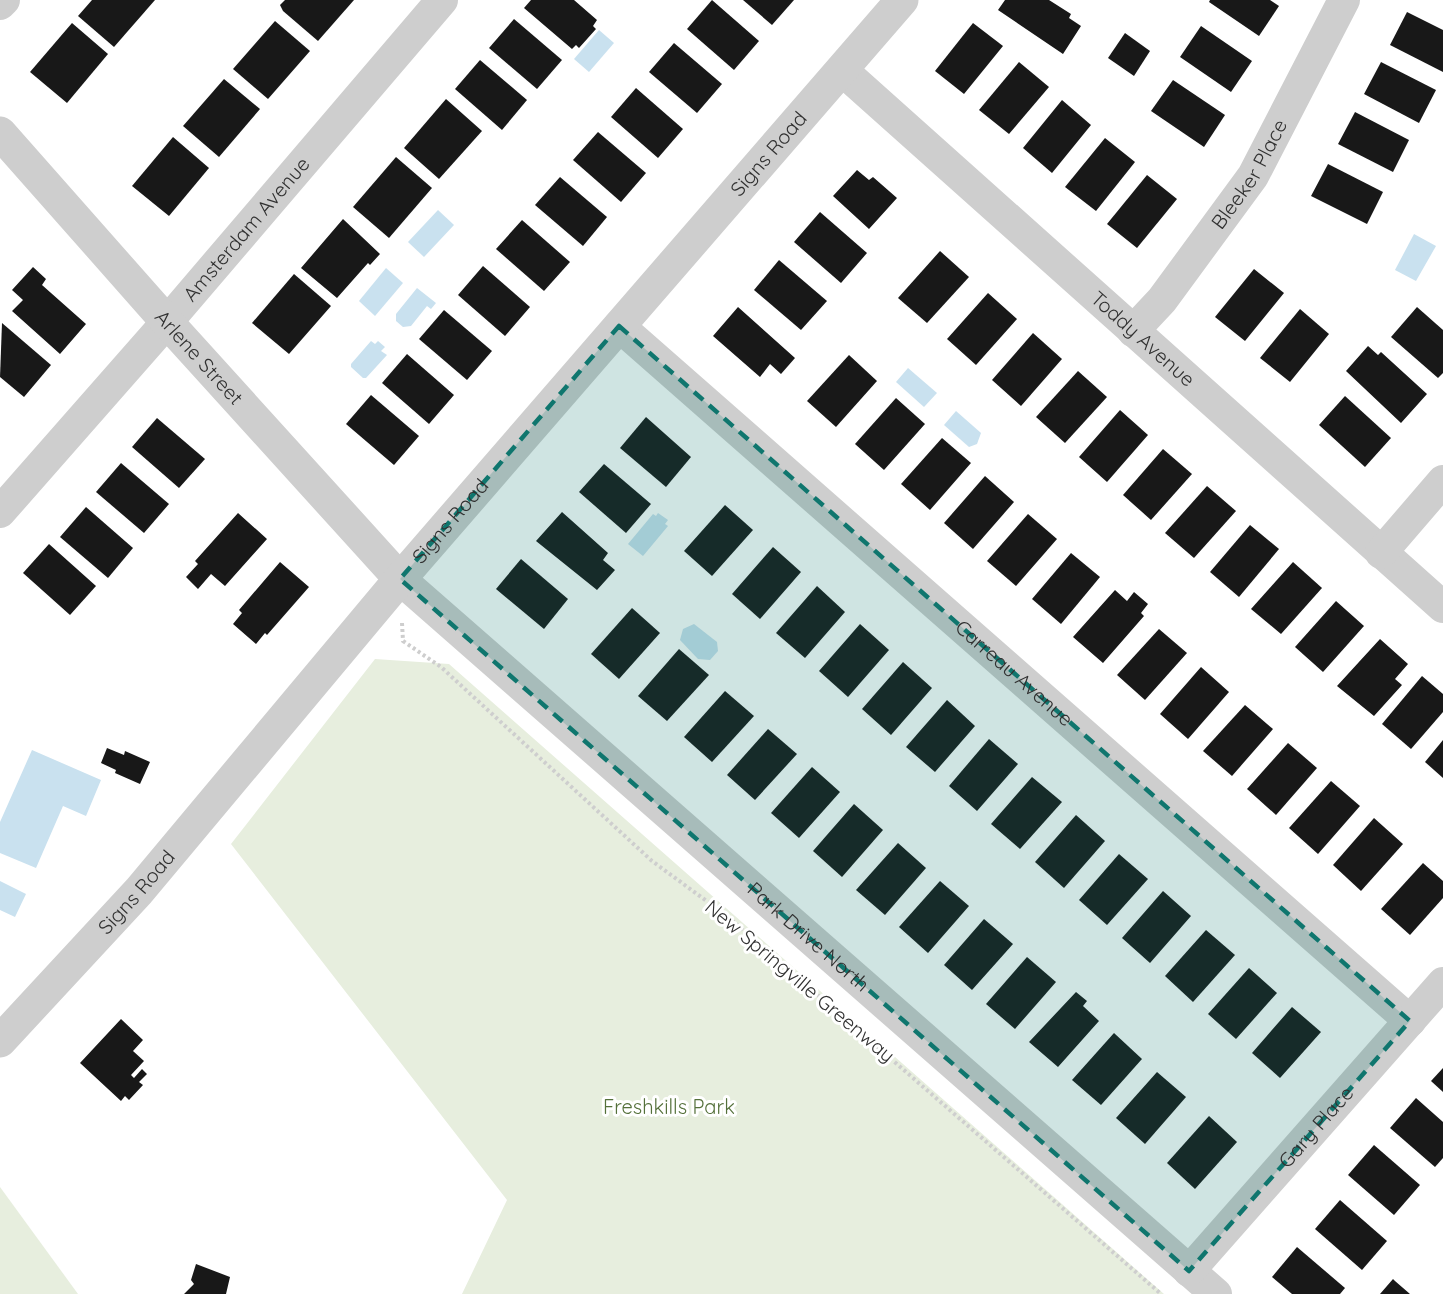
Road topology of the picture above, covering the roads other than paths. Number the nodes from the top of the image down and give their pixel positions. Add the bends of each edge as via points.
1 (4, 0) edge
2 (442, 0) edge
3 (902, 0) edge
4 (1344, 0) edge
5 (0, 4) edge
6 (843, 71) junction
7 (0, 133) edge
8 (167, 322) junction
9 (619, 326) junction
10 (1132, 332) junction
11 (1443, 481) edge
12 (0, 512) edge
13 (1381, 553) junction
14 (400, 579) junction
15 (1443, 607) edge
16 (1443, 983) edge
17 (1410, 1021) junction
18 (0, 1041) edge
19 (1189, 1271) junction
20 (1216, 1294) edge

1 - 5 street
2 - 8 street, Amsterdam Avenue
3 - 6 street, Signs Road
4 - 10 street, Bleeker Place via 1252,176 1162,300
6 - 9 street, Signs Road
6 - 10 street, Toddy Avenue
7 - 8 street, Arlene Street
8 - 12 street, Amsterdam Avenue
8 - 14 street, Arlene Street
9 - 14 street, Signs Road
9 - 17 street, Carreau Avenue
10 - 13 street, Toddy Avenue
11 - 13 street
13 - 15 street, Toddy Avenue
14 - 18 street, Signs Road via 139,891
14 - 19 street, Park Drive North
16 - 17 street, Gary Place
17 - 19 street, Gary Place
19 - 20 street, Park Drive North

